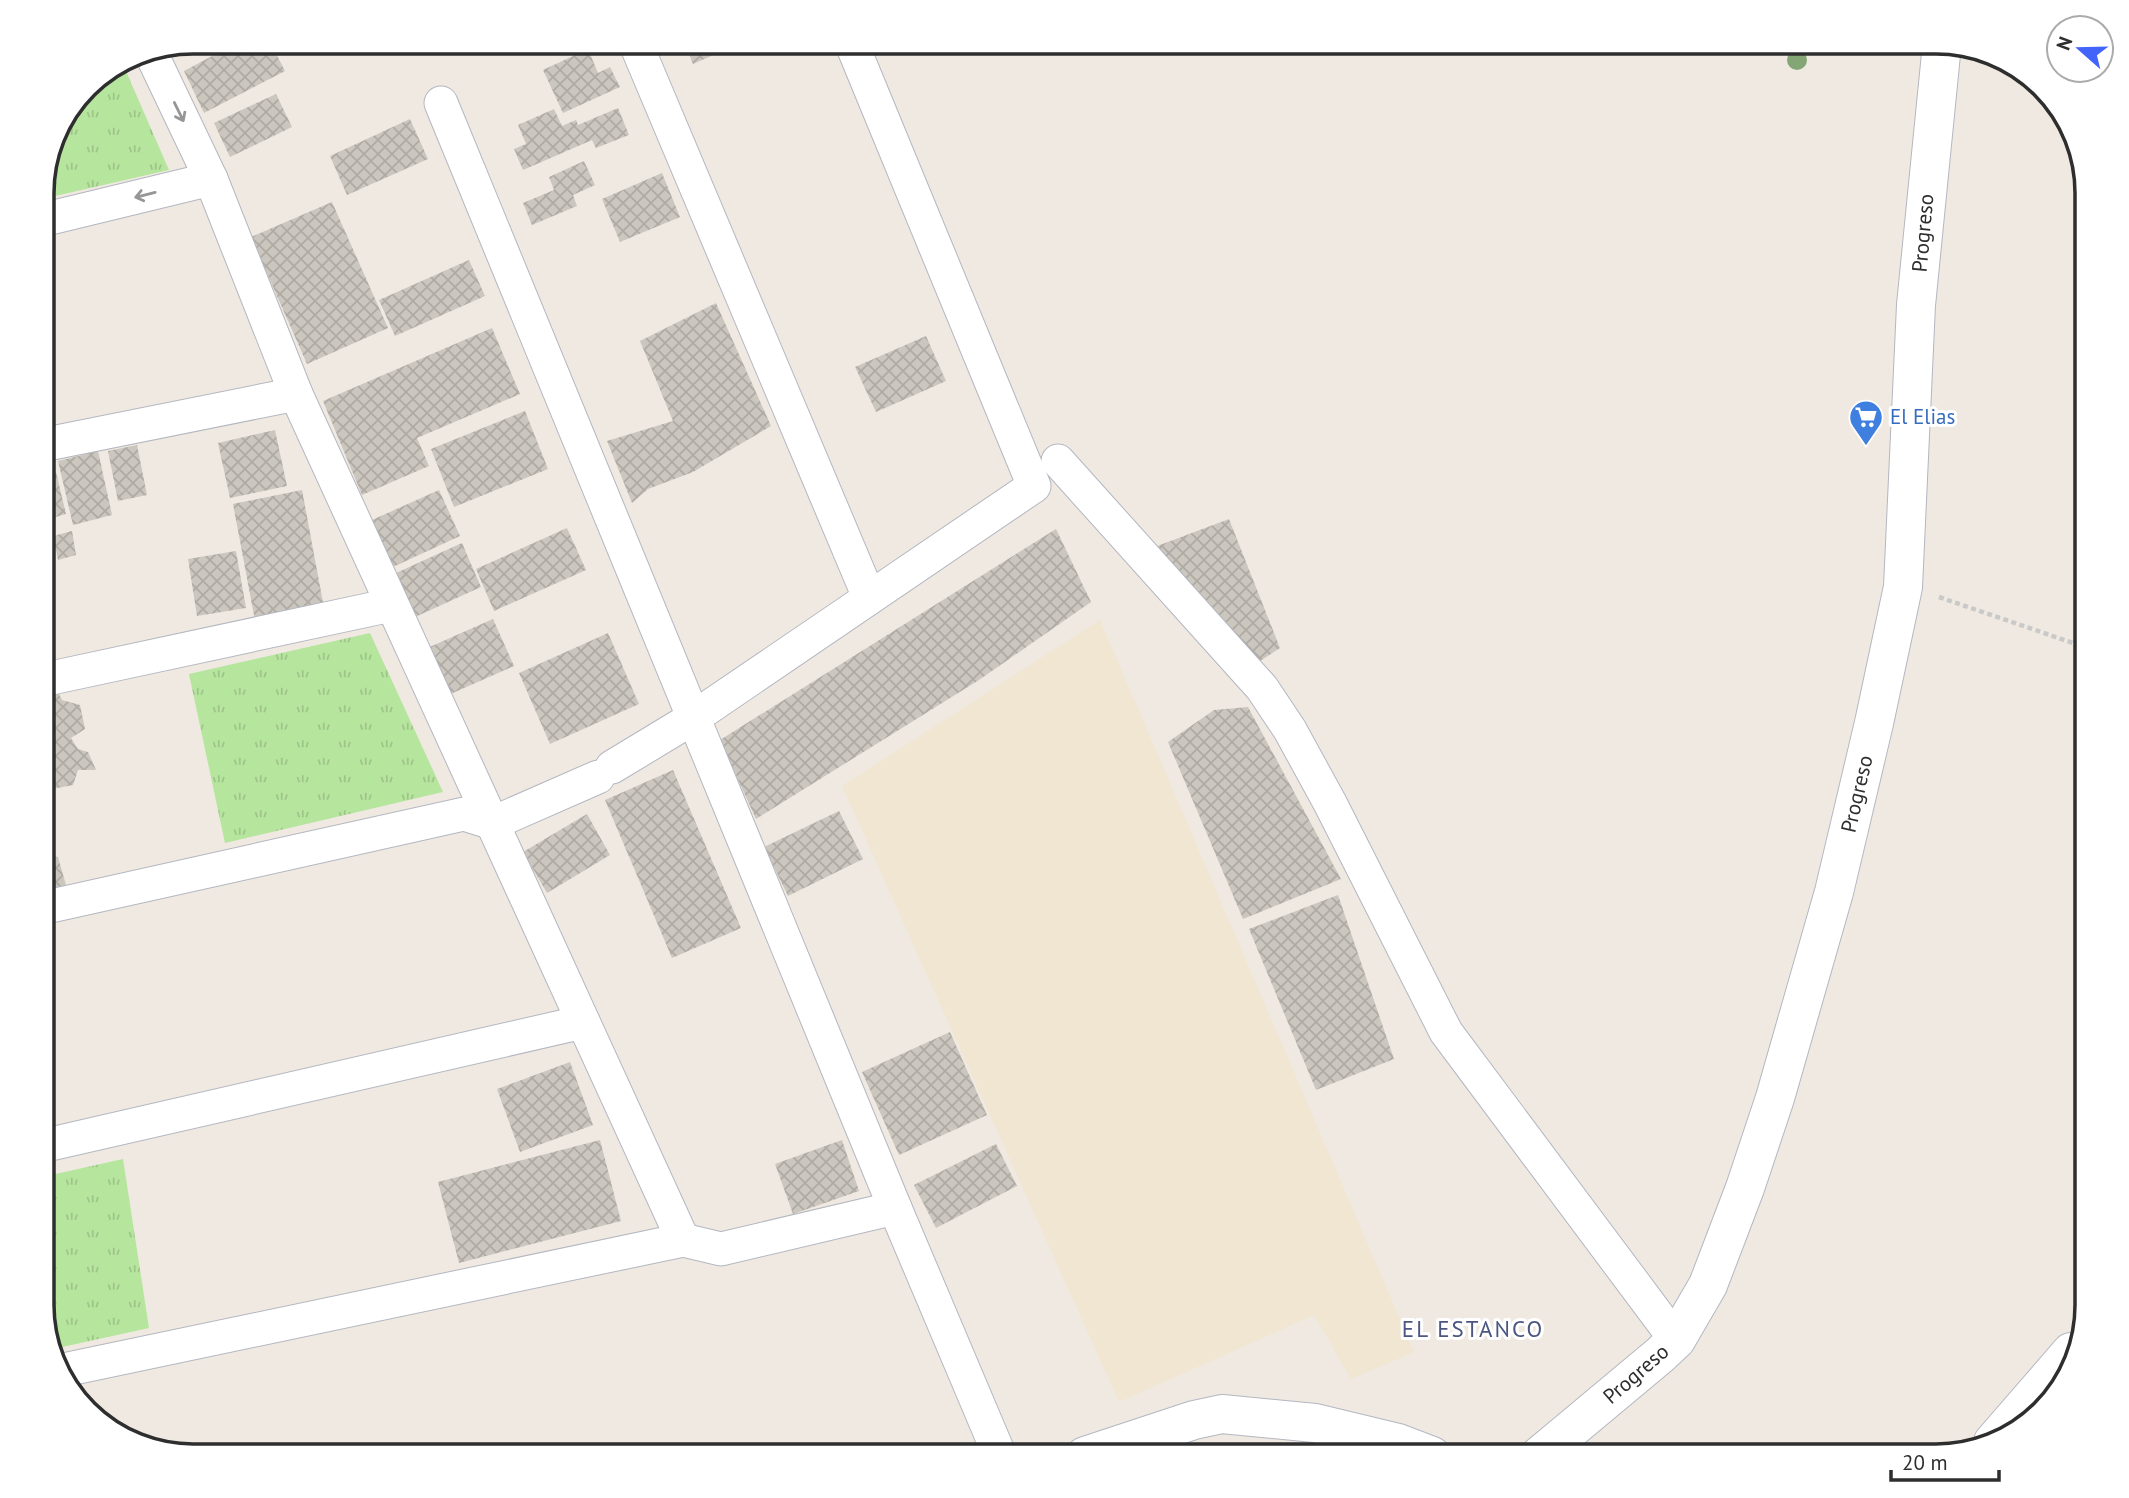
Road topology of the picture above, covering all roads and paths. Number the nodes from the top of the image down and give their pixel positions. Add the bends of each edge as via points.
1 (640, 55) edge
2 (856, 55) edge
3 (1941, 55) edge
4 (154, 60) edge
5 (441, 103) dead end
6 (211, 179) junction
7 (55, 217) edge
8 (296, 394) junction
9 (55, 442) edge
10 (1058, 461) dead end
11 (1930, 594) dead end
12 (869, 597) junction
13 (391, 604) junction
14 (2075, 642) edge
15 (55, 677) edge
16 (693, 718) junction
17 (493, 823) junction
18 (55, 905) edge
19 (583, 1022) junction
20 (55, 1143) edge
21 (895, 1208) junction
22 (683, 1240) junction
23 (1676, 1340) junction
24 (2061, 1363) edge
25 (70, 1369) edge
26 (2012, 1420) edge
27 (995, 1444) edge
28 (1121, 1444) edge
29 (1401, 1444) edge
30 (1553, 1444) edge

1 - 12 street
2 - 12 street via 1034,486
3 - 23 main road, Progreso via 1916,305 1903,587 1834,892 1778,1085 1708,1285
4 -> 6 street
5 - 16 street
6 -> 7 street
6 - 8 street
8 - 9 street
8 - 13 street
10 - 23 street via 1262,688 1330,803 1446,1032
11 - 14 path
12 - 16 street
13 - 15 street
13 - 17 street
16 - 17 street via 605,772
16 - 21 street
17 - 18 street via 464,814
17 - 19 street
19 - 20 street
19 - 22 street
21 - 22 street via 721,1249
21 - 27 street
22 - 25 street
23 - 30 main road, Progreso
24 - 26 main road
28 - 29 main road via 1222,1414 1315,1423

